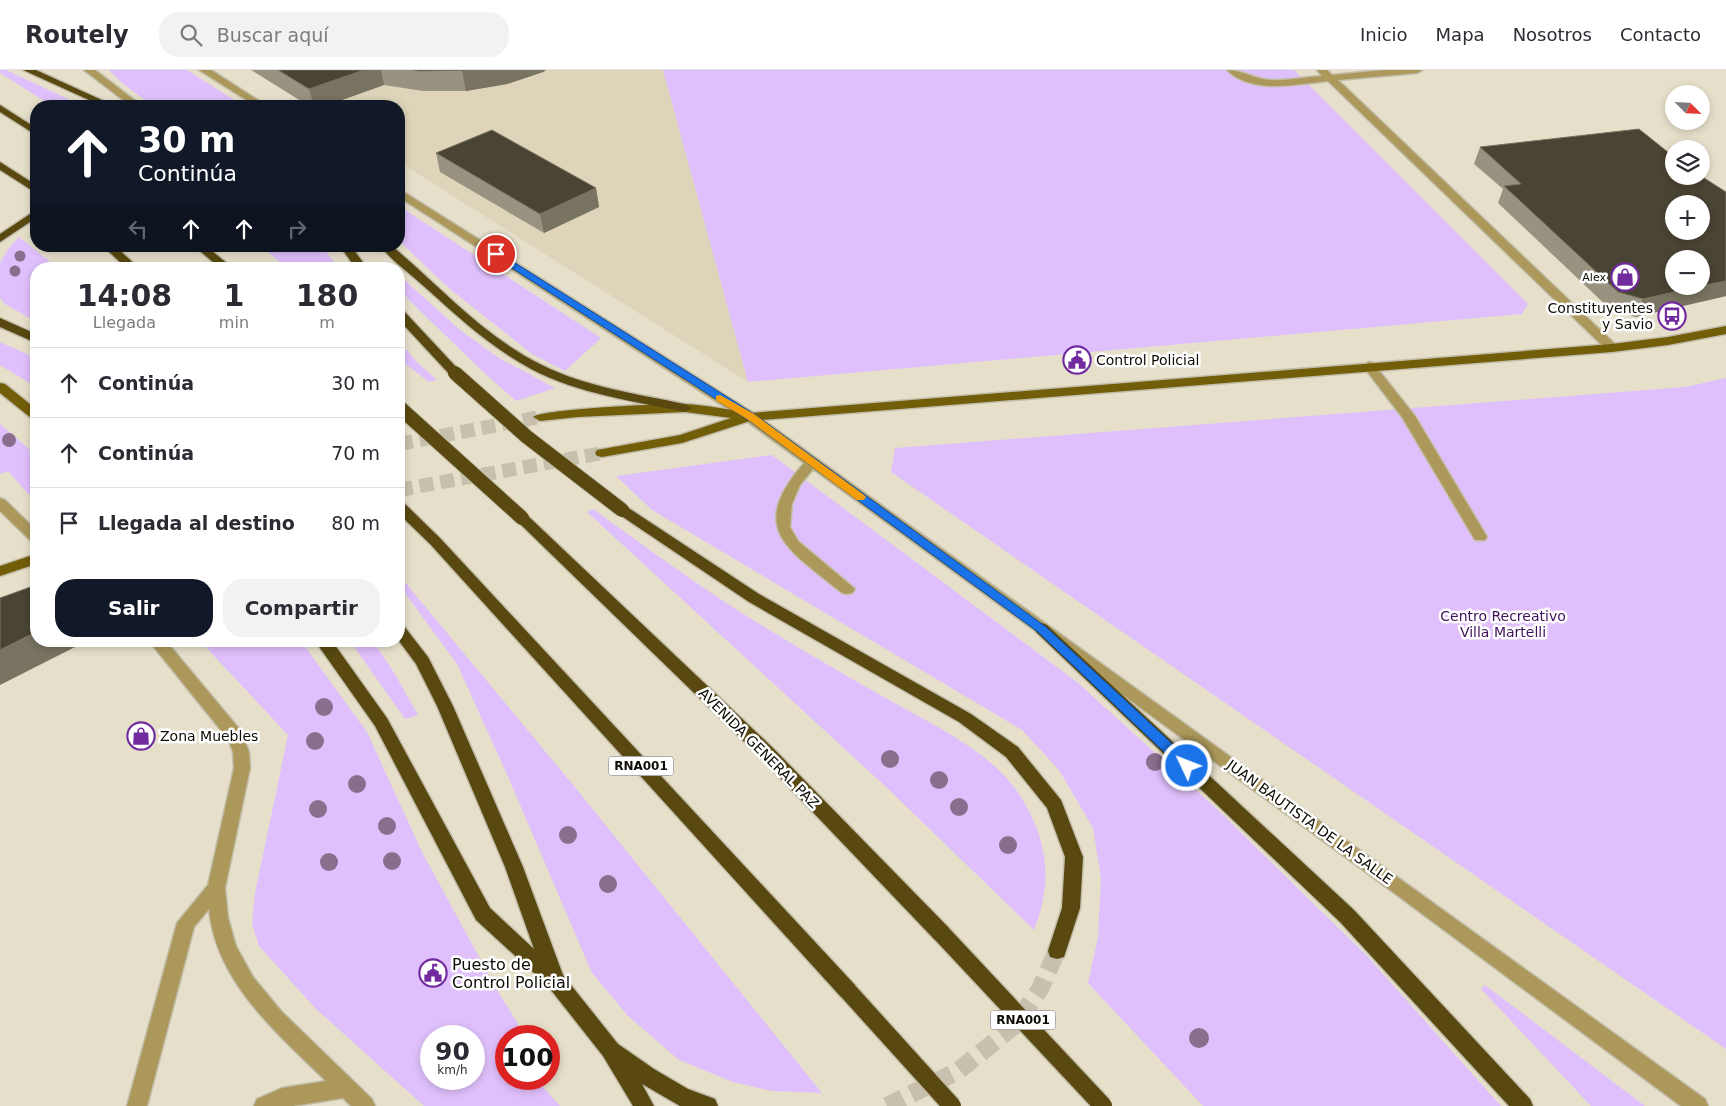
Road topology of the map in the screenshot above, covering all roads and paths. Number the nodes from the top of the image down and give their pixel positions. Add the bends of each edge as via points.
1 (28, 70) edge
2 (89, 70) edge
3 (204, 70) edge
4 (1232, 70) edge
5 (1417, 70) edge
6 (1326, 74) edge
7 (96, 100) edge
8 (129, 100) edge
9 (252, 100) edge
10 (0, 108) edge
11 (30, 128) edge
12 (0, 165) edge
13 (30, 186) edge
14 (405, 196) edge
15 (30, 218) edge
16 (0, 240) edge
17 (115, 252) edge
18 (207, 252) edge
19 (392, 252) edge
20 (126, 262) edge
21 (219, 262) edge
22 (403, 262) edge
23 (405, 264) edge
24 (405, 319) edge
25 (0, 322) edge
26 (1726, 330) edge
27 (30, 336) edge
28 (1612, 348) junction
29 (1370, 366) junction
30 (0, 387) edge
31 (685, 408) junction
32 (30, 410) edge
33 (405, 412) edge
34 (750, 416) junction
35 (540, 417) tunnel mouth
36 (602, 453) tunnel mouth
37 (812, 462) junction
38 (0, 503) edge
39 (405, 512) edge
40 (30, 532) edge
41 (1480, 537) dead end
42 (30, 561) edge
43 (0, 571) edge
44 (847, 589) dead end
45 (1042, 630) junction
46 (405, 638) edge
47 (162, 647) edge
48 (327, 647) edge
49 (216, 888) junction
50 (1057, 951) tunnel mouth
51 (554, 979) junction
52 (610, 1049) junction
53 (345, 1088) junction
54 (137, 1106) edge
55 (264, 1106) edge
56 (365, 1106) edge
57 (644, 1106) edge
58 (708, 1106) edge
59 (952, 1106) edge
60 (1103, 1106) edge
61 (1524, 1106) edge
62 (1698, 1106) edge

1 - 7 highway
2 - 8 street
3 - 9 street
4 - 6 street via 1258,82
5 - 6 street
6 - 28 street
10 - 11 highway
12 - 13 highway
14 - 34 street, JUAN BAUTISTA DE LA SALLE
15 - 16 highway
17 - 20 highway
18 - 21 highway
19 - 22 highway
23 - 31 highway via 494,340 537,367 569,381
24 - 50 highway, bridge via 455,373 527,437 622,510 754,598 965,718 1012,752 1055,805 1074,857 1071,908
25 - 27 highway
26 - 28 main road
28 - 29 main road
29 - 34 main road
29 - 41 street via 1408,416
30 - 32 main road
31 - 34 main road
31 - 35 main road
33 - 60 highway, AVENIDA GENERAL PAZ / RNA001, bridge via 522,518 767,753
34 - 36 main road via 682,439
34 - 37 street, JUAN BAUTISTA DE LA SALLE
37 - 44 street via 794,483 785,504 783,527 792,544
37 - 45 street, JUAN BAUTISTA DE LA SALLE
38 - 40 street
39 - 59 highway, RNA001, bridge
42 - 43 main road
45 - 61 highway via 1347,916
45 - 62 street, JUAN BAUTISTA DE LA SALLE
46 - 51 highway via 422,661 445,706 514,867
47 - 49 street via 235,736 241,752 240,787
48 - 51 highway via 381,722 483,914
49 - 53 street via 227,948 246,983 275,1018
49 - 54 street via 186,923
51 - 52 highway
52 - 57 highway
52 - 58 highway via 682,1097
53 - 55 street via 282,1098
53 - 56 street

